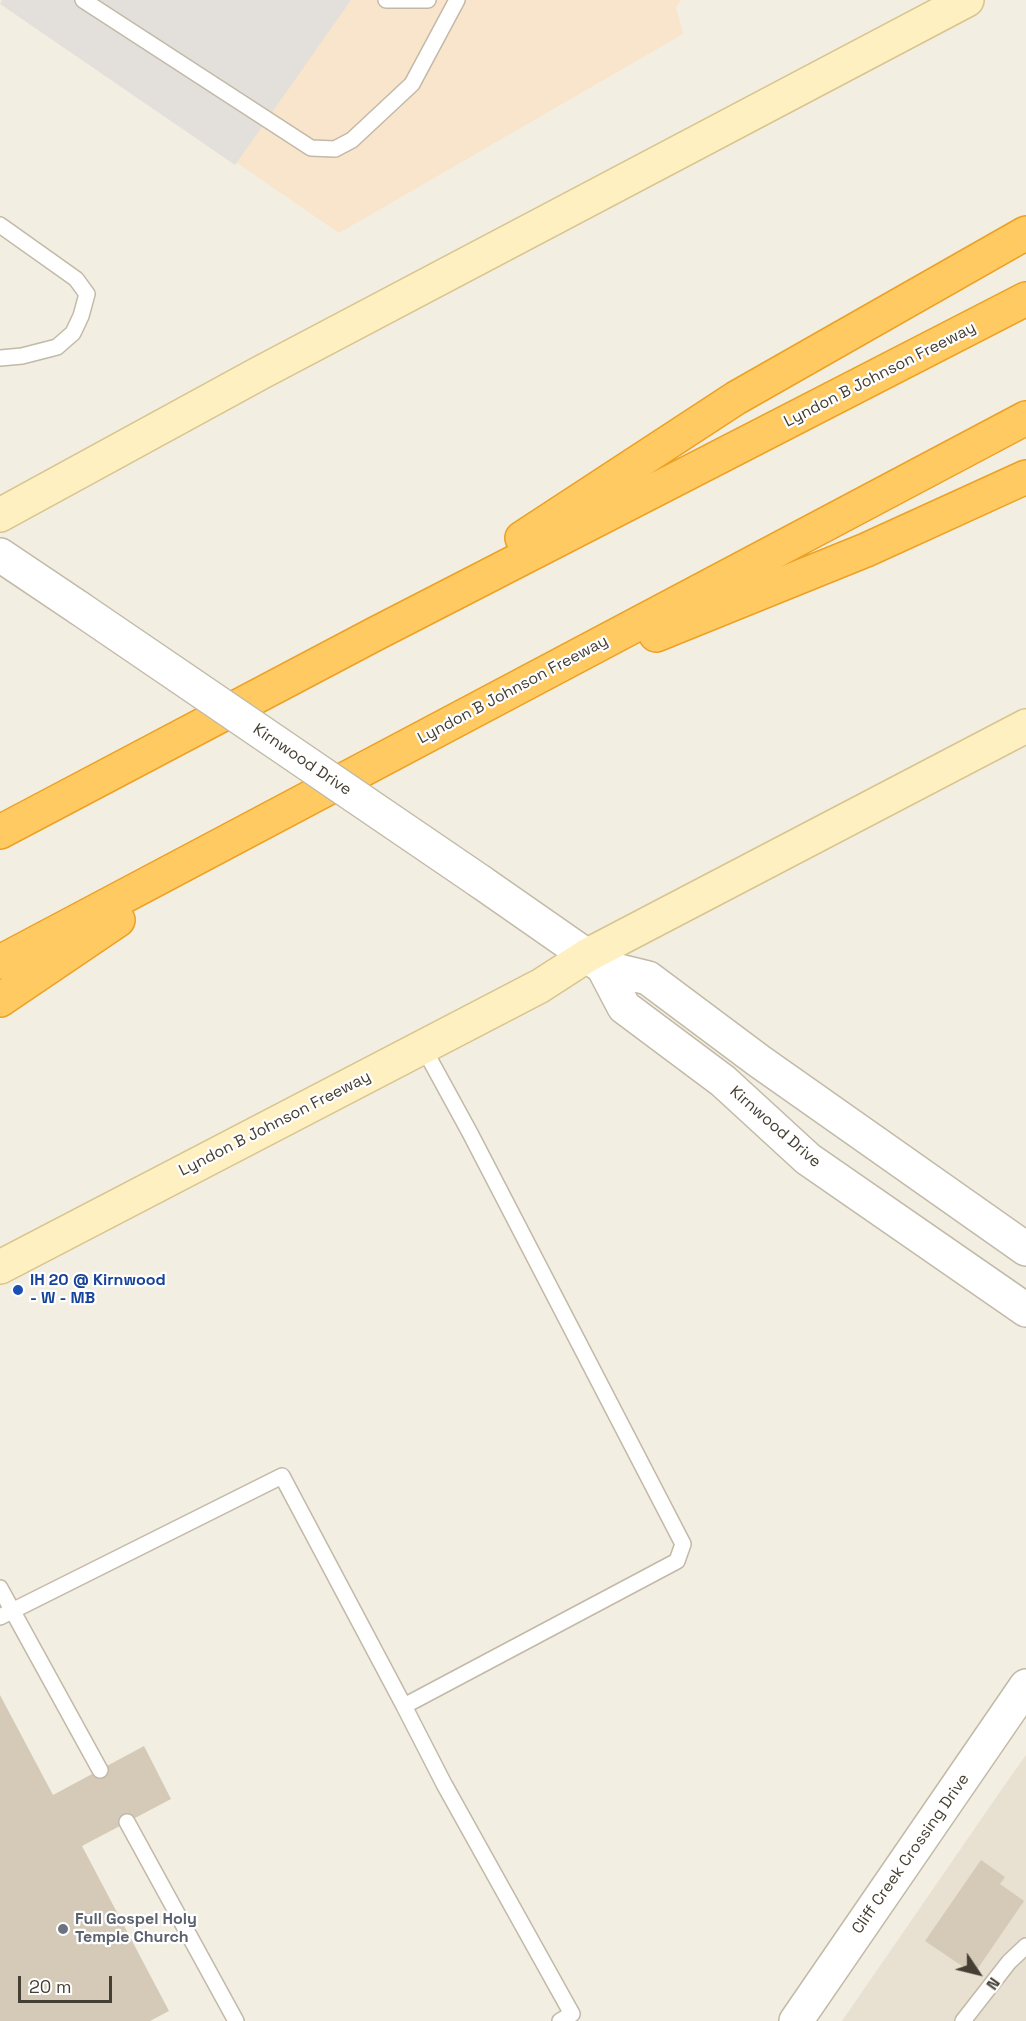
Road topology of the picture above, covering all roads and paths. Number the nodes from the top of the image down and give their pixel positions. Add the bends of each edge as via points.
1 (83, 0) edge
2 (386, 0) edge
3 (428, 0) edge
4 (457, 0) edge
5 (967, 0) edge
6 (0, 225) edge
7 (1026, 233) edge
8 (1026, 299) edge
9 (0, 358) edge
10 (1026, 418) edge
11 (1026, 477) edge
12 (0, 515) edge
13 (0, 555) edge
14 (375, 634) junction
15 (483, 706) junction
16 (1026, 726) edge
17 (254, 828) junction
18 (0, 832) edge
19 (595, 961) junction
20 (0, 962) edge
21 (0, 1000) edge
22 (423, 1047) junction
23 (1026, 1249) edge
24 (0, 1267) edge
25 (1026, 1310) edge
26 (0, 1588) edge
27 (6, 1614) edge
28 (1026, 1686) edge
29 (404, 1706) junction
30 (100, 1770) dead end
31 (127, 1822) dead end
32 (1026, 1946) edge
33 (236, 2021) edge
34 (560, 2021) edge
35 (796, 2021) edge
36 (963, 2021) edge

1 - 4 lane via 311,148 335,148 352,140 412,84
2 - 3 lane
5 - 12 main road via 260,373
6 - 9 lane via 76,279 87,294 73,333 57,347
7 - 14 highway via 736,398
8 - 14 highway, Lyndon B Johnson Freeway
10 - 15 highway, Lyndon B Johnson Freeway
11 - 15 highway via 866,550
13 - 19 street, Kirnwood Drive, bridge
14 - 18 highway, Lyndon B Johnson Freeway
15 - 17 highway, Lyndon B Johnson Freeway
16 - 19 main road, Lyndon B Johnson Freeway
17 - 20 highway, Lyndon B Johnson Freeway
17 - 21 highway
19 - 22 main road, Lyndon B Johnson Freeway
19 - 23 street, Kirnwood Drive via 648,978
19 - 25 street, Kirnwood Drive via 624,1007 723,1081 808,1159
22 - 24 main road, Lyndon B Johnson Freeway
22 - 29 lane via 683,1544 677,1561
26 - 27 lane
27 - 29 lane via 282,1476
27 - 30 lane
28 - 35 street, Cliff Creek Crossing Drive
29 - 34 lane via 572,2014
31 - 33 lane
32 - 36 lane

